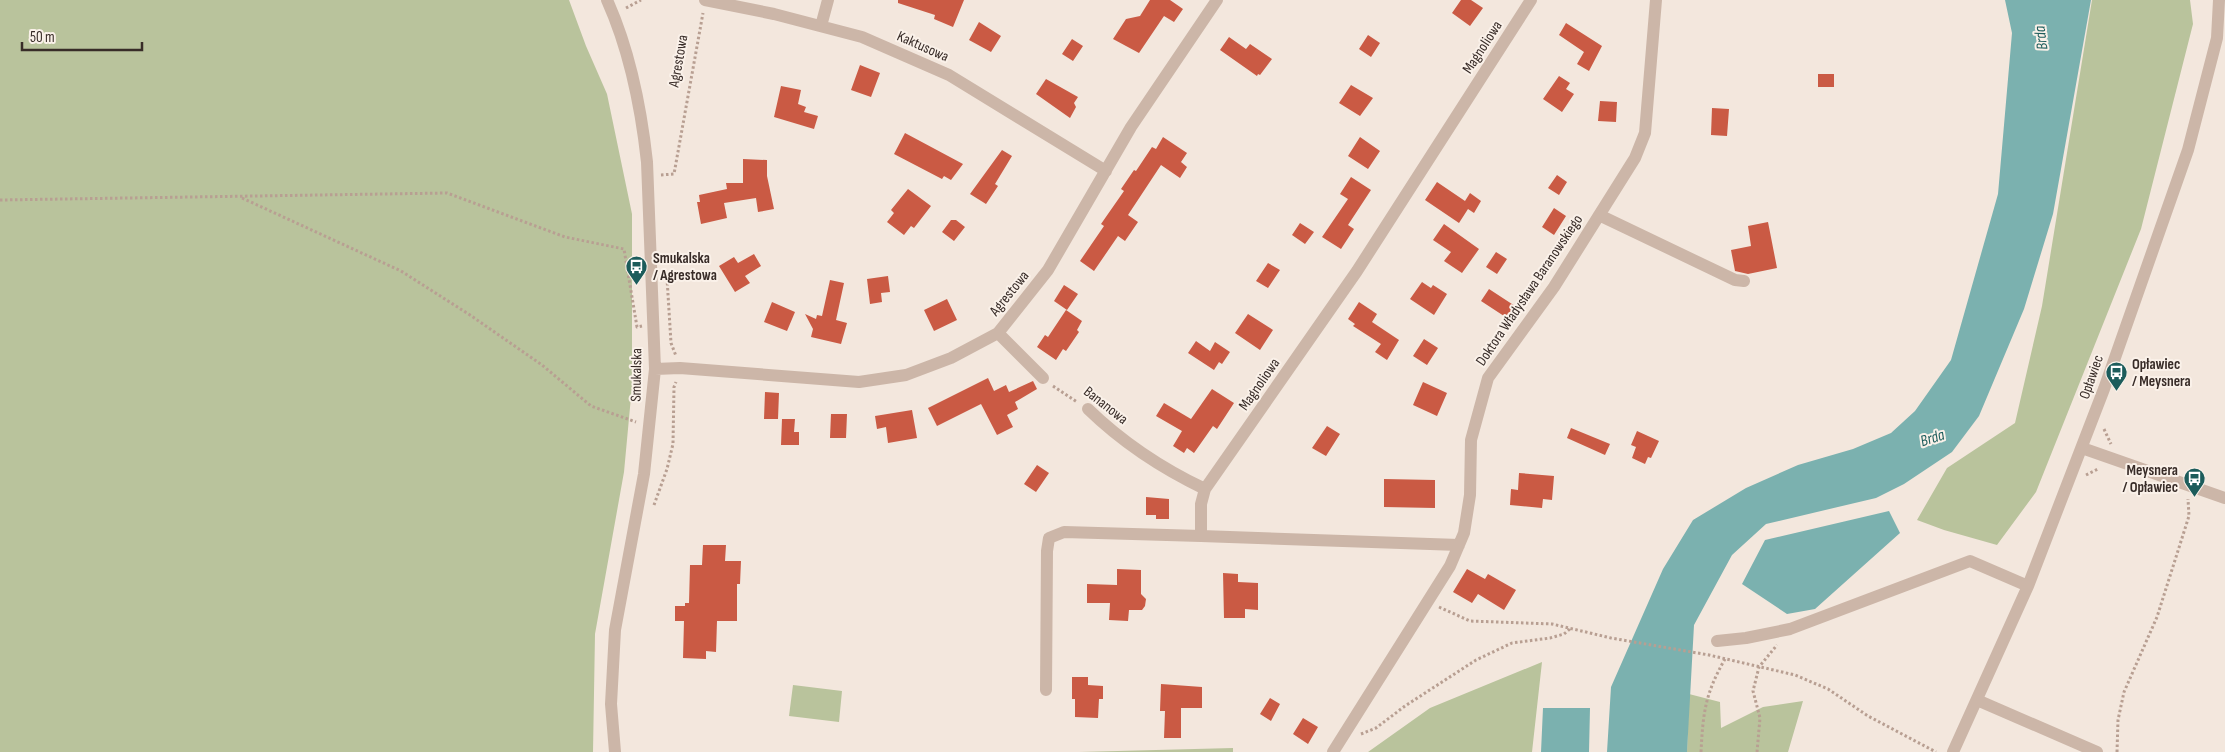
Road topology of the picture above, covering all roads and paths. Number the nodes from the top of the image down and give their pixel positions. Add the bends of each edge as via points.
1 (607, 0) edge
2 (641, 0) edge
3 (705, 0) edge
4 (828, 0) edge
5 (1217, 0) edge
6 (1531, 0) edge
7 (1656, 0) edge
8 (2219, 0) edge
9 (626, 8) dead end
10 (821, 26) junction
11 (1106, 171) junction
12 (661, 175) dead end
13 (239, 196) junction
14 (0, 200) edge
15 (1599, 216) junction
16 (1744, 280) dead end
17 (631, 287) dead end
18 (998, 333) junction
19 (655, 369) junction
20 (680, 377) dead end
21 (1043, 378) joint
22 (1088, 409) joint
23 (2104, 423) dead end
24 (650, 428) junction
25 (2082, 448) junction
26 (2114, 448) dead end
27 (1205, 489) junction
28 (2188, 494) dead end
29 (2225, 498) edge
30 (652, 510) dead end
31 (1202, 536) junction
32 (1459, 545) junction
33 (2028, 586) junction
34 (1427, 601) junction
35 (1571, 628) junction
36 (1716, 642) dead end
37 (1725, 659) junction
38 (1759, 667) junction
39 (1046, 690) dead end
40 (1977, 700) junction
41 (1343, 736) junction
42 (615, 752) edge
43 (1333, 752) edge
44 (1701, 752) edge
45 (1757, 752) edge
46 (1936, 752) edge
47 (1953, 752) edge
48 (2097, 752) edge
49 (2117, 752) edge

1 - 19 street, Smukalska via 629,62 644,136
2 - 9 path
3 - 10 street, Kaktusowa
3 - 12 path, Agrestowa via 674,174
4 - 10 street
5 - 11 street, Agrestowa via 1131,127
6 - 27 street, Magnoliowa via 1357,271
7 - 15 street, Doktora Władysława Baranowskiego via 1645,133 1635,158
8 - 25 street, Opławiec via 2217,38 2188,150
10 - 11 street, Kaktusowa via 862,37 949,75
11 - 18 street, Agrestowa via 1048,270
13 - 14 path
13 - 17 path via 447,193 565,238 624,249
13 - 24 path via 401,271 542,365 591,406
15 - 16 street via 1735,280
15 - 32 street, Doktora Władysława Baranowskiego via 1554,287 1488,378 1471,440 1470,495
18 - 19 street, Agrestowa via 951,358 906,374 859,382 680,368
18 - 21 street
19 - 24 street, Smukalska
20 - 30 path via 674,387 673,444
21 - 22 path, Bananowa
22 - 27 street, Bananowa via 1102,423 1180,477
23 - 26 path via 2106,436
24 - 42 street, Smukalska via 615,630 611,704
25 - 29 street
25 - 33 street, Opławiec
27 - 31 street, Magnoliowa via 1201,504
28 - 49 path via 2189,516 2157,617 2124,692 2118,720
31 - 32 street
31 - 39 street via 1064,532 1049,538
32 - 34 street, Doktora Władysława Baranowskiego via 1450,566
33 - 36 street via 1970,561 1790,630
33 - 40 street, Opławiec
34 - 35 path via 1470,621 1552,624
34 - 41 street, Doktora Władysława Baranowskiego
35 - 37 path
35 - 41 path via 1564,634 1512,643 1476,660 1376,728 1352,737
37 - 38 path
37 - 44 path via 1712,681 1703,713
38 - 45 path via 1753,691 1760,718
38 - 46 path via 1795,675 1828,689 1868,716
40 - 47 street, Opławiec
40 - 48 street
41 - 43 street, Doktora Władysława Baranowskiego

